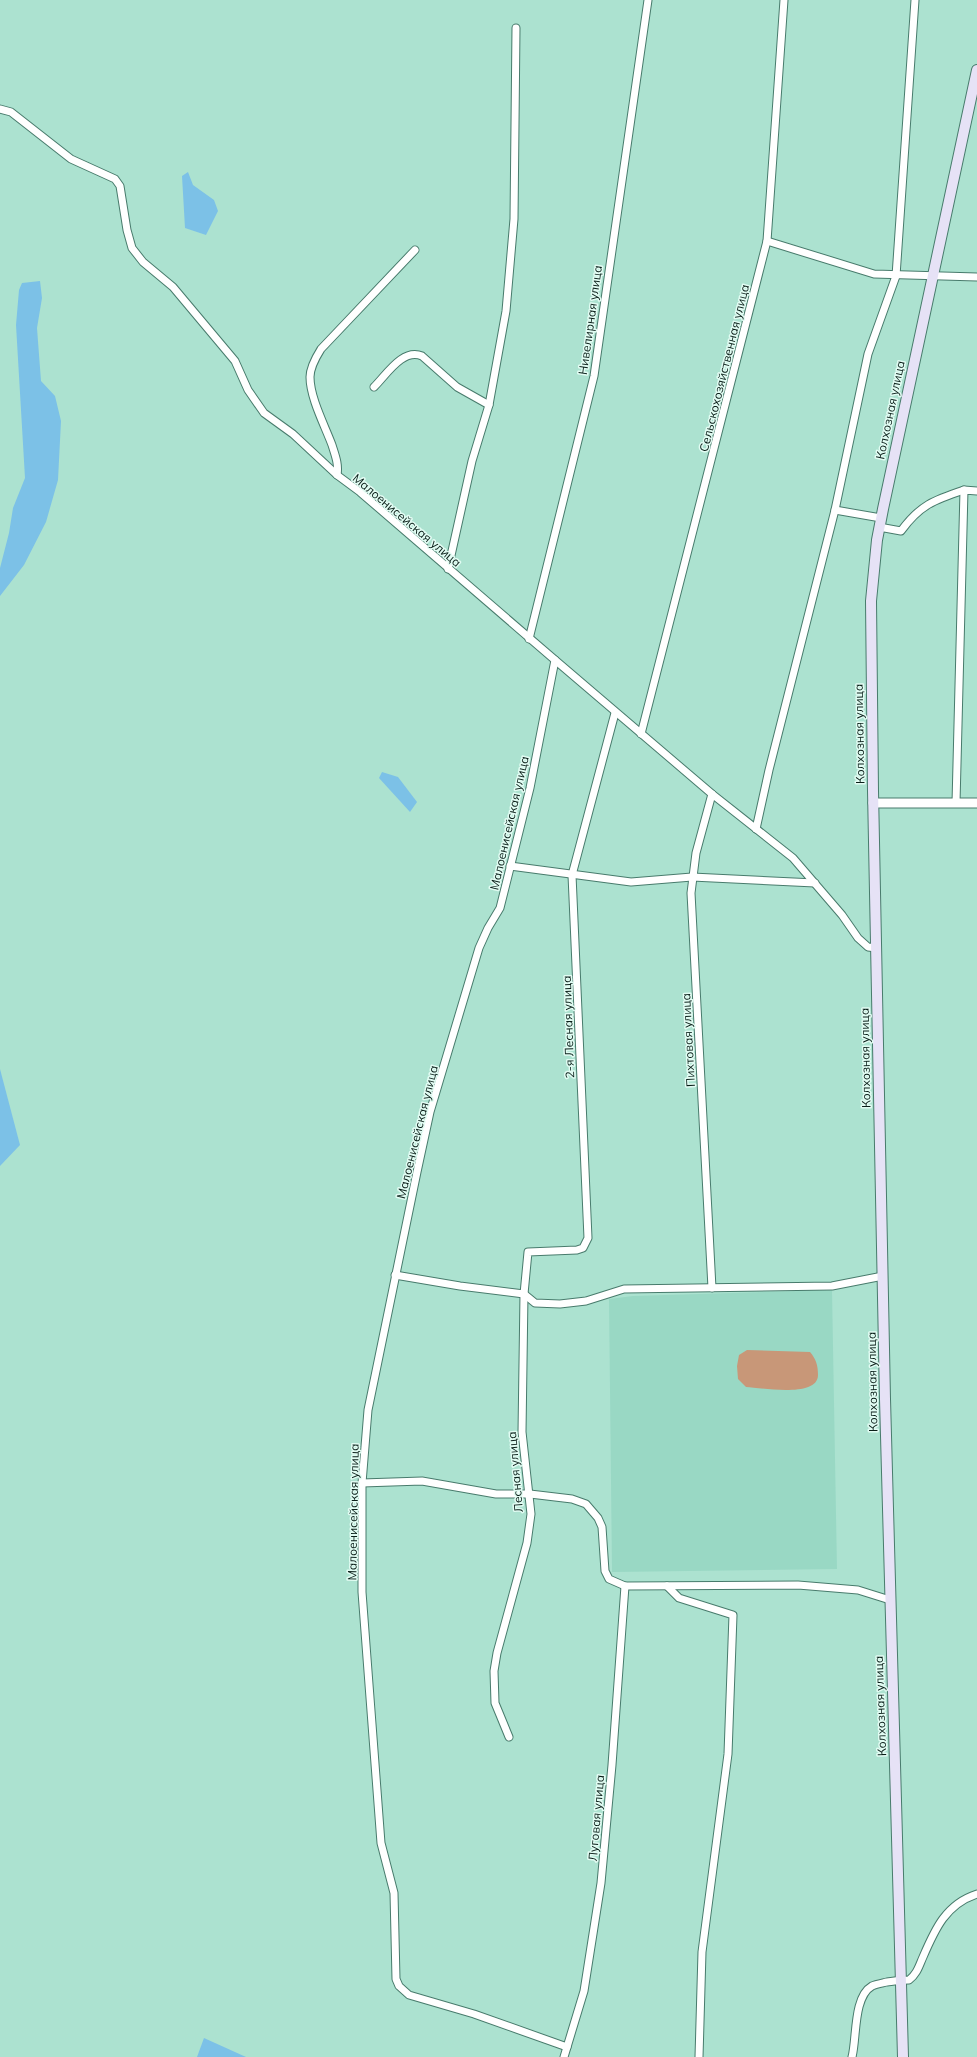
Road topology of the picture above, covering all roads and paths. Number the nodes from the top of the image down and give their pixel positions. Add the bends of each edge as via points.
1 (648, 0) edge
2 (784, 0) edge
3 (915, 0) edge
4 (516, 28) dead end
5 (977, 70) edge
6 (0, 109) edge
7 (767, 241) junction
8 (415, 250) dead end
9 (932, 275) junction
10 (896, 276) junction
11 (977, 277) edge
12 (374, 387) dead end
13 (489, 406) junction
14 (337, 475) junction
15 (964, 490) junction
16 (977, 491) edge
17 (835, 510) junction
18 (880, 522) junction
19 (448, 569) junction
20 (529, 639) junction
21 (555, 660) junction
22 (615, 713) junction
23 (641, 734) junction
24 (712, 794) junction
25 (873, 803) junction
26 (956, 803) junction
27 (977, 804) edge
28 (756, 829) junction
29 (510, 866) junction
30 (572, 875) junction
31 (692, 876) junction
32 (815, 884) junction
33 (876, 948) junction
34 (395, 1275) junction
35 (883, 1276) junction
36 (712, 1288) junction
37 (524, 1294) junction
38 (362, 1483) junction
39 (530, 1494) junction
40 (624, 1586) junction
41 (667, 1586) junction
42 (890, 1600) junction
43 (509, 1737) dead end
44 (977, 1894) edge
45 (901, 1980) junction
46 (567, 2047) junction
47 (564, 2057) edge
48 (699, 2057) edge
49 (852, 2057) edge
50 (903, 2057) edge

1 - 20 street, Нивелирная улица via 594,376
2 - 7 street, Сельскохозяйственная улица
3 - 10 street
4 - 13 street via 514,219 506,311
5 - 9 main road, Колхозная улица
6 - 14 street, Малоенисейская улица via 11,112 71,159 115,179 120,186 132,248 143,262 173,287 235,362 248,390 264,413 293,434
7 - 10 street via 874,274
7 - 23 street, Сельскохозяйственная улица
8 - 14 street via 321,348 314,363 310,376 312,390 336,455
9 - 10 street
9 - 11 street
9 - 18 main road, Колхозная улица
10 - 17 street via 868,354
12 - 13 street via 405,355 417,354 457,387
13 - 19 street via 472,461
14 - 19 street, Малоенисейская улица
15 - 16 street
15 - 18 street via 936,499 914,514 901,531
15 - 26 street
17 - 18 street
17 - 28 street
18 - 25 main road, Колхозная улица via 872,601
19 - 20 street, Малоенисейская улица
20 - 21 street, Малоенисейская улица
21 - 22 street
21 - 29 street, Малоенисейская улица via 530,788
22 - 23 street
22 - 30 street, 2-я Лесная улица
23 - 24 street
24 - 28 street
24 - 31 street, Пихтовая улица
25 - 26 street
25 - 33 main road, Колхозная улица
26 - 27 street
28 - 32 street via 793,858
29 - 30 street
29 - 34 street, Малоенисейская улица via 500,908 479,948 430,1112
30 - 31 street via 630,882
30 - 37 street, 2-я Лесная улица via 588,1238 583,1248 577,1250 528,1252
31 - 32 street
31 - 36 street, Пихтовая улица
32 - 33 street via 858,938 868,947
33 - 35 main road, Колхозная улица
34 - 37 street
34 - 38 street, Малоенисейская улица via 368,1410
35 - 36 street via 832,1286
35 - 42 main road, Колхозная улица
36 - 37 street via 624,1289 586,1301 560,1304 535,1304
37 - 39 street, Лесная улица via 522,1432
38 - 39 street via 422,1481 496,1494
38 - 46 street, Малоенисейская улица via 362,1592 381,1843 394,1892 396,1979 399,1986 409,1995 474,2014
39 - 40 street via 572,1500 590,1507 602,1527 605,1571 609,1580
39 - 43 street, Лесная улица via 531,1514 527,1543 494,1671 495,1703
40 - 41 street
40 - 46 street, Луговая улица via 601,1883 584,1990
41 - 42 street via 798,1585 858,1590
41 - 48 street via 679,1598 733,1616 728,1754 702,1952
42 - 45 main road, Колхозная улица
44 - 45 street via 960,1902 945,1914 930,1939 915,1976 909,1980
45 - 49 street via 872,1986 864,1994 859,2005 856,2044
45 - 50 main road, Колхозная улица
46 - 47 street, Луговая улица

